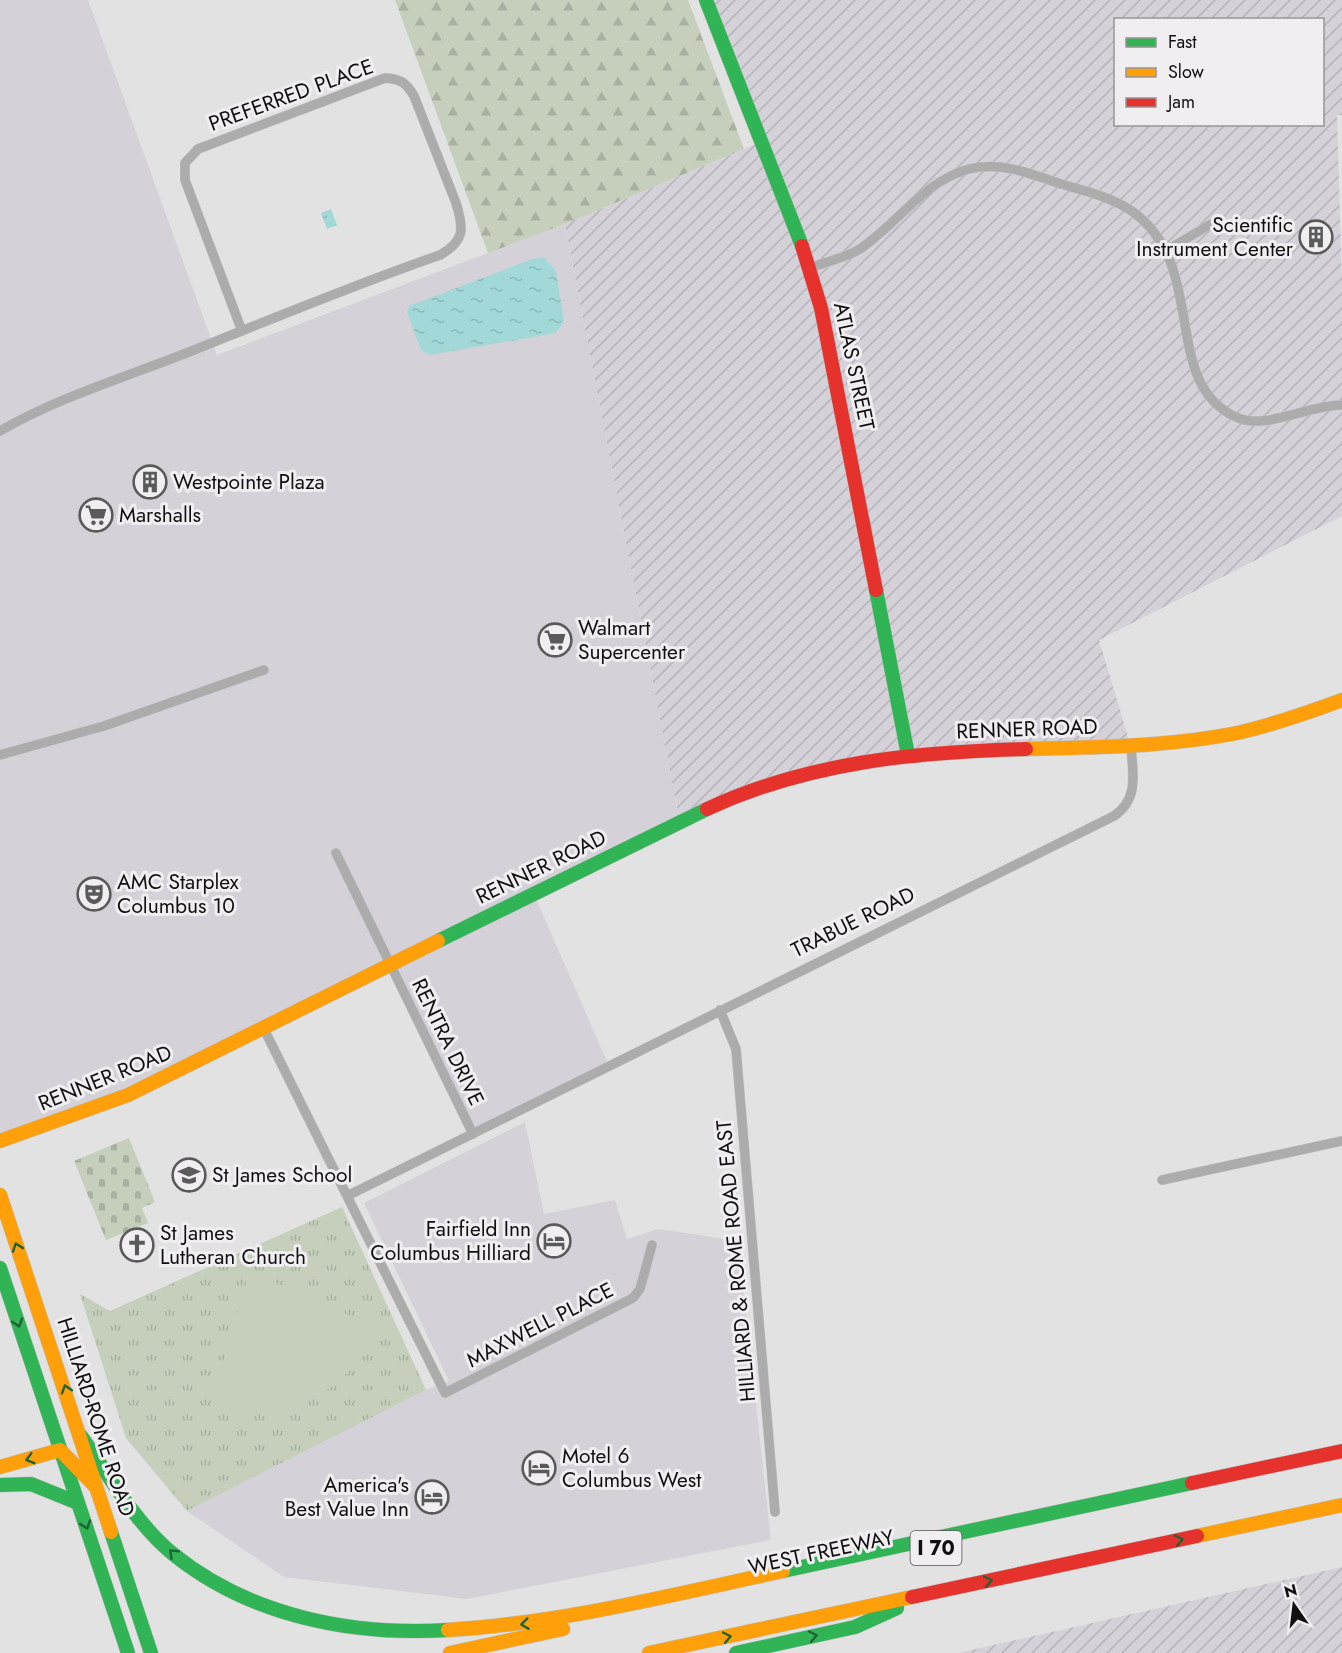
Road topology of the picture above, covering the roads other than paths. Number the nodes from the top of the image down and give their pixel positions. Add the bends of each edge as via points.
1 (706, 0) edge
2 (1211, 224) dead end
3 (1167, 250) junction
4 (809, 268) junction
5 (242, 331) junction
6 (1342, 405) edge
7 (0, 431) edge
8 (264, 670) dead end
9 (1342, 700) edge
10 (1131, 747) junction
11 (0, 754) edge
12 (908, 755) junction
13 (336, 853) dead end
14 (392, 966) junction
15 (720, 1010) junction
16 (264, 1029) junction
17 (473, 1134) junction
18 (0, 1141) edge
19 (1342, 1141) edge
20 (1162, 1180) dead end
21 (0, 1195) edge
22 (347, 1196) junction
23 (652, 1245) dead end
24 (0, 1268) edge
25 (81, 1436) junction
26 (60, 1450) junction
27 (1342, 1451) edge
28 (1342, 1461) edge
29 (0, 1467) edge
30 (0, 1485) edge
31 (96, 1487) junction
32 (78, 1503) junction
33 (1342, 1505) edge
34 (775, 1512) dead end
35 (931, 1594) junction
36 (128, 1653) edge
37 (151, 1653) edge
38 (450, 1653) edge
39 (649, 1653) edge
40 (735, 1653) edge

1 - 4 main road, ATLAS STREET
2 - 3 street
3 - 4 street via 1132,212 1109,200 1015,168 992,166 948,176 860,248
3 - 6 street via 1197,375 1212,402 1234,417 1254,422 1270,421 1315,406
4 - 12 main road, ATLAS STREET via 832,361
5 - 5 street, PREFERRED PLACE via 440,255 461,236 456,203 414,96 400,79 385,78 288,113 198,149 185,162 185,180
5 - 7 street via 79,394
8 - 11 street via 83,733
9 - 10 main road via 1257,729 1203,741
10 - 12 main road, RENNER ROAD
10 - 15 street, TRABUE ROAD via 1133,790 1124,809 1114,816
12 - 14 main road, RENNER ROAD via 765,785 507,906
13 - 14 street, RENTRA DRIVE
14 - 16 main road, RENNER ROAD
14 - 17 street, RENTRA DRIVE
15 - 17 street, TRABUE ROAD
15 - 34 street, HILLIARD & ROME ROAD EAST via 736,1049
16 - 18 main road, RENNER ROAD via 128,1095
16 - 22 street
17 - 22 street, TRABUE ROAD
19 - 20 street
25 -> 21 main road, HILLIARD-ROME ROAD
22 - 23 street, MAXWELL PLACE via 445,1393 633,1298 640,1289
24 -> 26 main road, HILLIARD-ROME ROAD
27 -> 25 main road via 587,1613 488,1628 386,1637 328,1631 293,1622 218,1589 172,1553 146,1524
25 - 31 main road, HILLIARD-ROME ROAD
26 -> 29 main road
26 - 31 main road
26 - 32 main road, HILLIARD-ROME ROAD
28 - 38 main road, WEST FREEWAY / I 70
30 - 32 main road via 33,1482
31 - 37 main road, HILLIARD-ROME ROAD
32 -> 36 main road, HILLIARD-ROME ROAD
35 -> 33 main road, I 70
39 -> 35 main road, I 70
40 -> 35 main road via 855,1627

